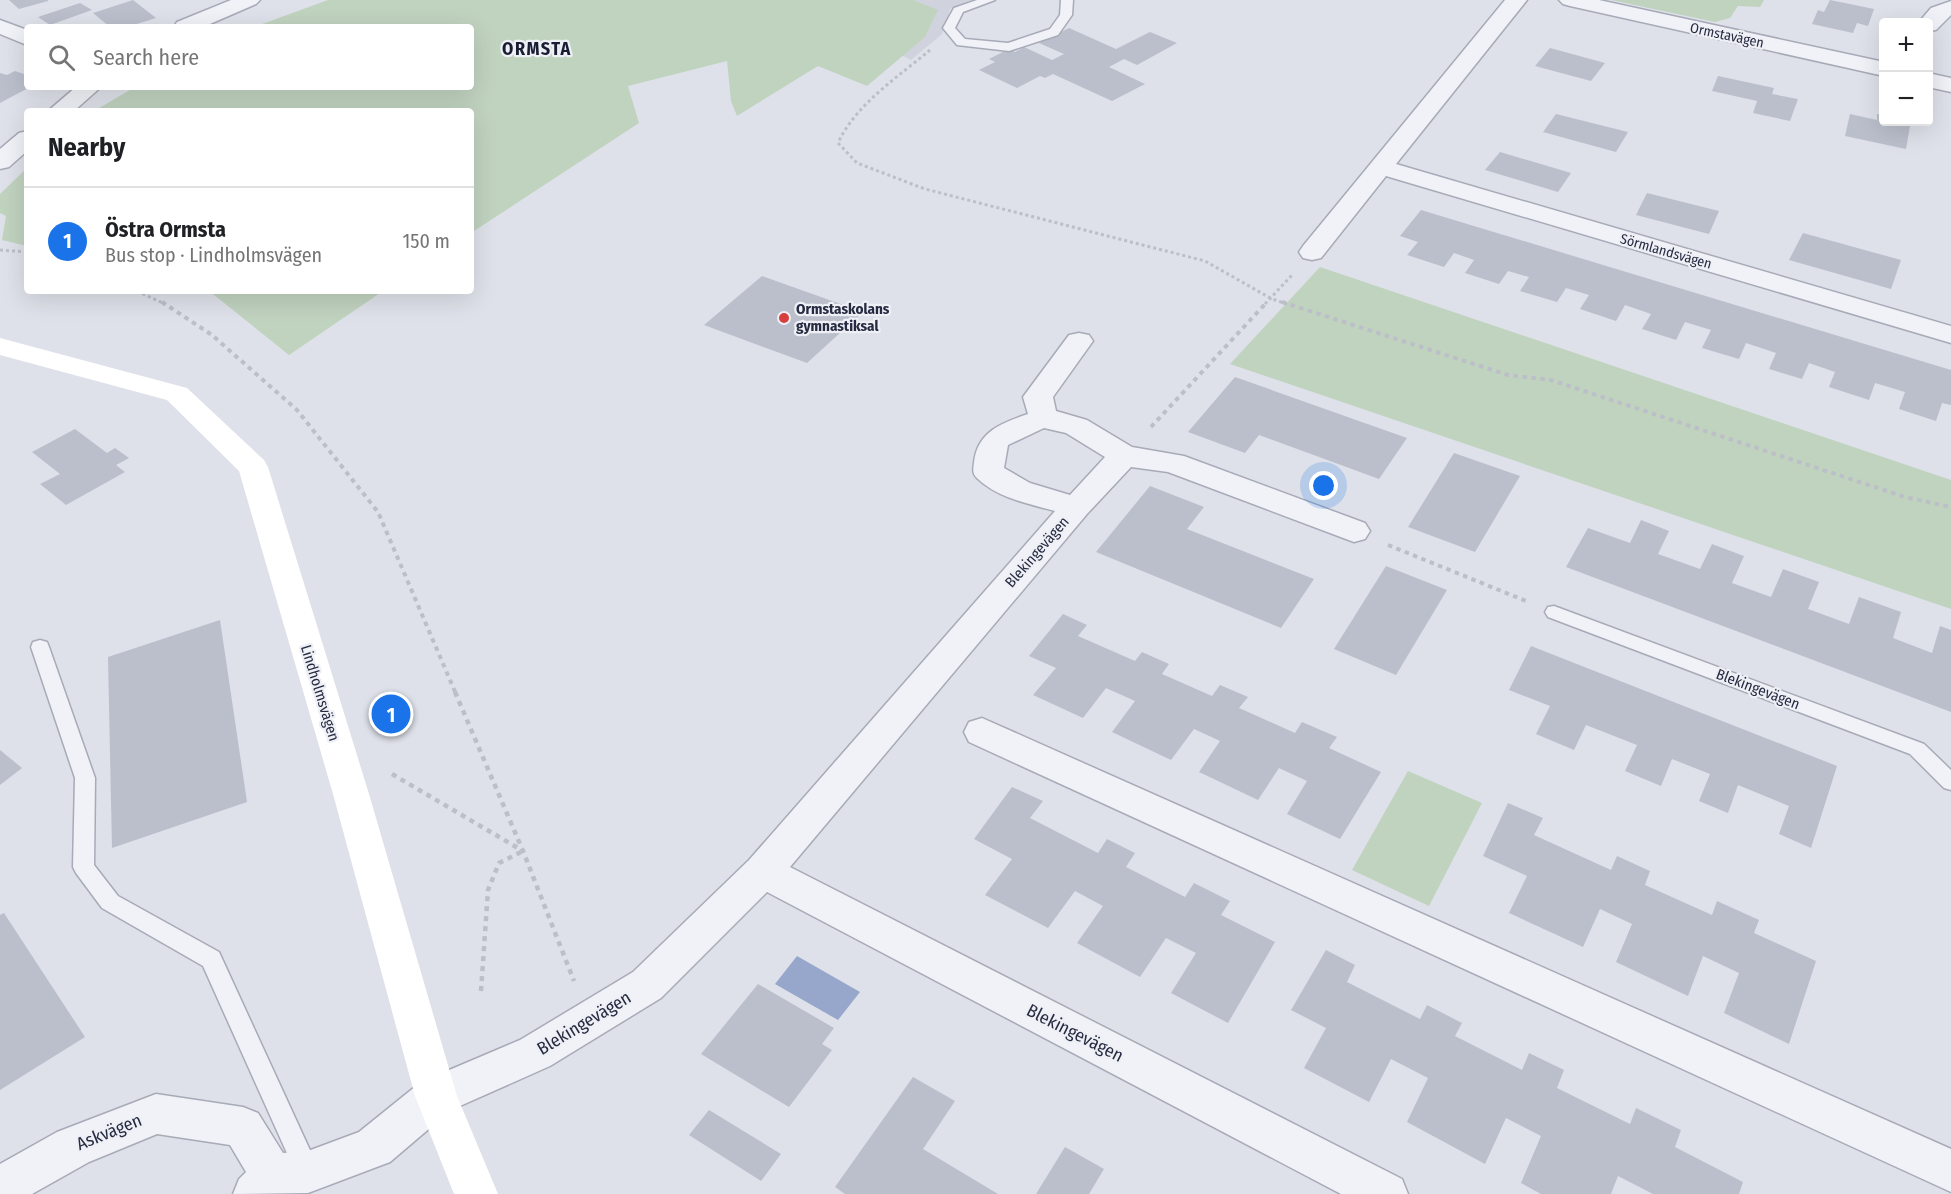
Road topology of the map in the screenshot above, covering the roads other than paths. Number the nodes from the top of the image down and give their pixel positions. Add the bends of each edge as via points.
1 (249, 0) edge
2 (989, 0) edge
3 (1067, 0) edge
4 (1516, 0) edge
5 (1570, 0) edge
6 (1951, 7) edge
7 (1933, 20) edge
8 (192, 24) edge
9 (0, 26) edge
10 (24, 37) edge
11 (1879, 68) edge
12 (1933, 81) edge
13 (1951, 85) edge
14 (86, 90) edge
15 (64, 108) edge
16 (24, 141) edge
17 (0, 162) edge
18 (1381, 167) junction
19 (1312, 252) road end
20 (1951, 335) edge
21 (1079, 341) dead end
22 (0, 346) edge
23 (1044, 419) junction
24 (1124, 456) junction
25 (1076, 507) junction
26 (1354, 531) road end
27 (1554, 612) road end
28 (40, 647) dead end
29 (982, 732) dead end
30 (1951, 782) edge
31 (764, 871) junction
32 (436, 1096) junction
33 (1951, 1171) edge
34 (279, 1180) edge
35 (0, 1188) edge
36 (476, 1194) edge
37 (1386, 1194) edge

1 - 8 street
2 - 3 lane via 958,10 949,28 961,42 1009,47 1054,32 1066,15
4 - 18 street
5 - 11 street, Ormstavägen
6 - 7 street
9 - 10 street
12 - 13 street
14 - 15 street
16 - 17 street
18 - 19 street
18 - 20 street, Sörmlandsvägen
21 - 23 street via 1038,398
22 - 32 main road, Lindholmsvägen via 177,394 253,467
23 - 24 street via 1069,423
23 - 25 street, Blekingevägen via 1000,434 990,451 988,472 1019,490
24 - 25 street, Blekingevägen
24 - 26 street via 1173,463
25 - 31 street, Blekingevägen
27 - 30 lane, Blekingevägen via 1917,749
28 - 34 lane via 85,778 83,867 110,902 211,959
29 - 33 street
31 - 32 street, Blekingevägen via 647,986 535,1053
31 - 37 street, Blekingevägen
32 - 34 street via 374,1147
32 - 36 main road, Lindholmsvägen
34 - 35 street, Askvägen via 243,1127 156,1114 73,1147

